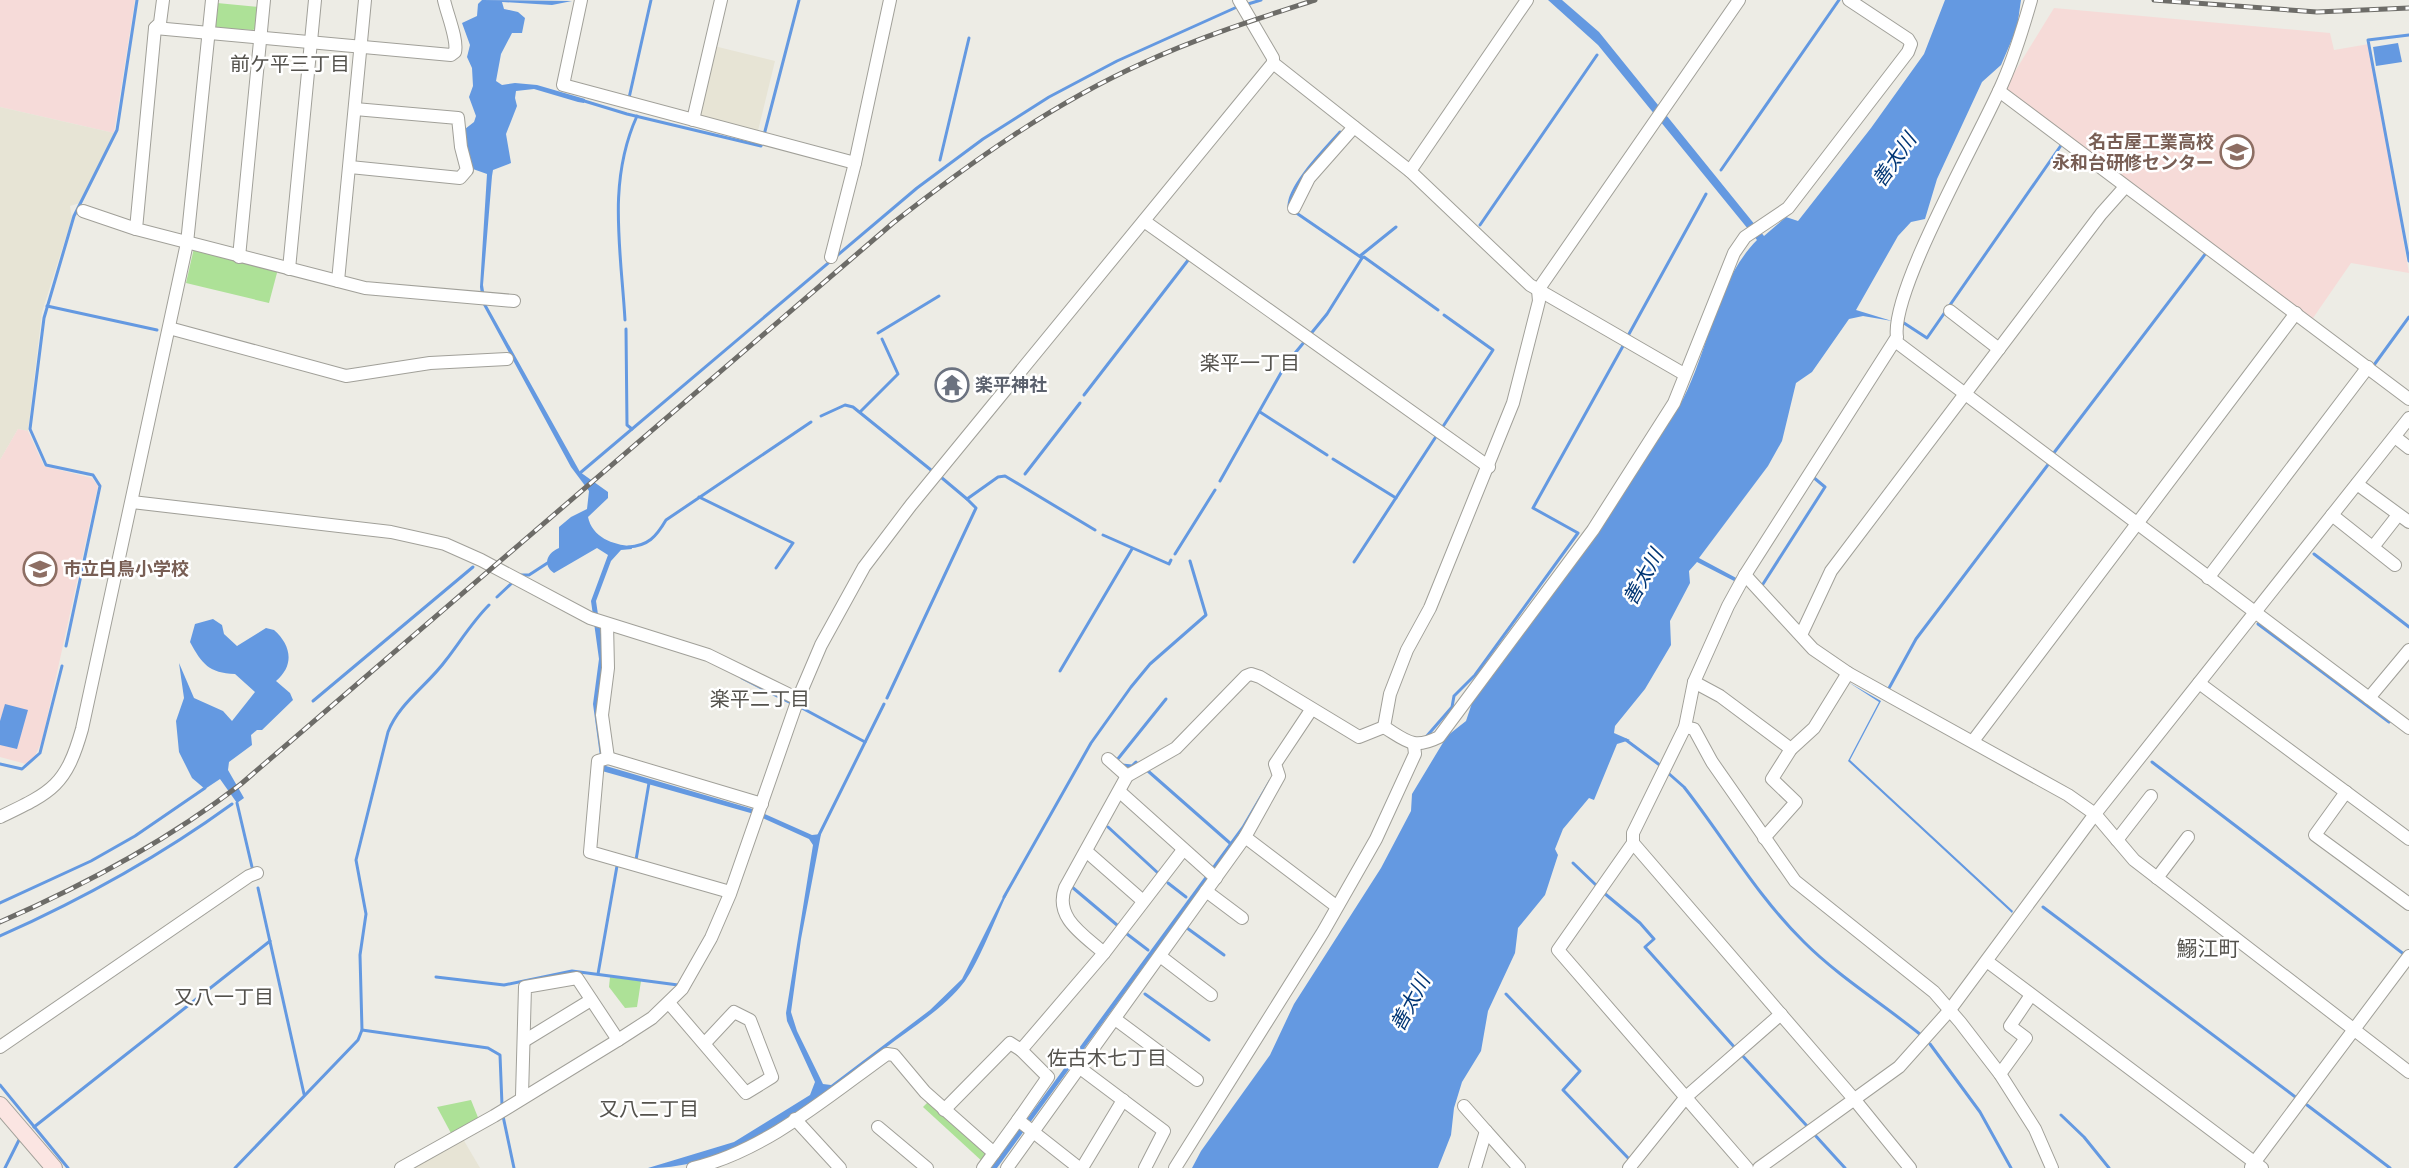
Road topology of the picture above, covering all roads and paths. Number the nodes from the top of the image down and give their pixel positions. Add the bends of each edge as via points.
1 (163, 0) edge
2 (212, 0) edge
3 (264, 0) edge
4 (315, 0) edge
5 (365, 0) edge
6 (444, 0) edge
7 (581, 0) edge
8 (721, 0) edge
9 (890, 0) edge
10 (1239, 0) edge
11 (1527, 0) edge
12 (1739, 0) edge
13 (1849, 0) edge
14 (2031, 0) edge
15 (155, 28) junction
16 (209, 34) junction
17 (260, 39) junction
18 (311, 43) junction
19 (361, 48) junction
20 (1273, 63) junction
21 (1999, 91) junction
22 (355, 109) junction
23 (693, 120) junction
24 (1354, 127) junction
25 (855, 163) junction
26 (350, 167) junction
27 (1410, 171) junction
28 (2125, 187) junction
29 (1294, 208) dead end
30 (83, 211) dead end
31 (1144, 221) junction
32 (136, 228) junction
33 (187, 243) junction
34 (238, 257) junction
35 (831, 257) dead end
36 (289, 269) junction
37 (338, 281) junction
38 (1538, 290) junction
39 (514, 301) dead end
40 (1950, 311) dead end
41 (2295, 313) junction
42 (169, 328) junction
43 (1895, 341) junction
44 (1999, 348) junction
45 (507, 359) dead end
46 (2368, 367) junction
47 (1684, 375) junction
48 (1966, 392) junction
49 (2409, 399) edge
50 (2409, 418) edge
51 (2395, 437) junction
52 (2409, 448) edge
53 (1489, 467) junction
54 (2357, 484) junction
55 (132, 502) junction
56 (2332, 515) junction
57 (2398, 515) junction
58 (2409, 522) edge
59 (2137, 524) junction
60 (2373, 548) junction
61 (2395, 565) dead end
62 (1745, 575) junction
63 (2208, 578) junction
64 (2254, 612) junction
65 (599, 621) junction
66 (1801, 635) junction
67 (2409, 650) edge
68 (1848, 673) junction
69 (1694, 682) junction
70 (2199, 683) junction
71 (2369, 698) junction
72 (798, 699) junction
73 (1311, 710) junction
74 (1384, 727) junction
75 (1685, 727) junction
76 (2409, 728) edge
77 (1973, 741) junction
78 (1414, 745) junction
79 (1791, 749) junction
80 (604, 759) junction
81 (1108, 759) dead end
82 (1127, 776) junction
83 (1120, 792) junction
84 (2346, 792) junction
85 (2151, 796) dead end
86 (760, 810) junction
87 (2095, 814) junction
88 (0, 817) edge
89 (1245, 837) junction
90 (2188, 837) dead end
91 (1764, 838) junction
92 (2409, 839) edge
93 (2117, 840) junction
94 (1633, 843) junction
95 (1086, 850) junction
96 (1183, 850) junction
97 (257, 873) dead end
98 (1211, 875) junction
99 (2157, 878) junction
100 (1206, 891) junction
101 (730, 892) junction
102 (1143, 901) junction
103 (2409, 904) edge
104 (1336, 906) junction
105 (1242, 918) dead end
106 (1104, 953) junction
107 (1160, 956) junction
108 (2409, 956) edge
109 (1988, 962) junction
110 (1211, 995) dead end
111 (2031, 995) junction
112 (591, 1000) junction
113 (669, 1003) junction
114 (1950, 1011) junction
115 (1781, 1014) junction
116 (1115, 1019) junction
117 (2354, 1031) junction
118 (618, 1040) junction
119 (524, 1041) junction
120 (705, 1043) junction
121 (0, 1047) edge
122 (1021, 1050) junction
123 (1080, 1068) junction
124 (2409, 1072) edge
125 (2000, 1074) junction
126 (1197, 1080) dead end
127 (522, 1096) junction
128 (1686, 1097) junction
129 (1854, 1099) junction
130 (1123, 1100) junction
131 (0, 1105) edge
132 (1464, 1106) dead end
133 (944, 1110) junction
134 (795, 1119) junction
135 (1026, 1126) junction
136 (878, 1127) dead end
137 (1486, 1131) junction
138 (994, 1153) junction
139 (2256, 1166) edge
140 (54, 1168) edge
141 (401, 1168) edge
142 (693, 1168) edge
143 (840, 1168) edge
144 (927, 1168) edge
145 (983, 1168) edge
146 (1007, 1168) edge
147 (1080, 1168) edge
148 (1145, 1168) edge
149 (1175, 1168) edge
150 (1475, 1168) edge
151 (1519, 1168) edge
152 (1629, 1168) edge
153 (1747, 1168) edge
154 (1759, 1168) edge
155 (1910, 1168) edge
156 (2052, 1168) edge

1 - 15 street via 160,23
2 - 16 street
3 - 17 street
4 - 18 street
5 - 19 street
6 - 19 street via 456,42 451,55
7 - 23 street via 563,85
8 - 23 street
9 - 25 street
10 - 20 street
11 - 27 street
12 - 38 street
13 - 47 street via 1908,39 1908,52 1788,208 1755,231 1734,253
14 - 21 street
15 - 16 street
15 - 32 street
16 - 17 street
16 - 33 street
17 - 18 street
17 - 34 street
18 - 19 street
18 - 36 street
19 - 22 street
20 - 24 street
20 - 31 street
21 - 28 street
21 - 43 street via 1919,260 1902,301
22 - 26 street
22 - 26 street via 458,118 467,170 460,178
23 - 25 street
24 - 27 street
24 - 29 street via 1309,178
25 - 35 street
26 - 37 street
27 - 38 street
28 - 41 street
28 - 44 street
30 - 32 street
31 - 53 street
31 - 72 street via 864,567 821,645
32 - 33 street
33 - 34 street
33 - 42 street
34 - 36 street
36 - 37 street
37 - 39 street via 364,288
38 - 47 street
38 - 53 street via 1526,357
40 - 44 street
41 - 46 street
41 - 59 street
42 - 45 street via 346,376 430,363
42 - 55 street
43 - 48 street
43 - 62 street
44 - 48 street
46 - 49 street
46 - 63 street
47 - 78 street via 1674,403 1593,530 1537,608 1439,737 1424,745
48 - 59 street
48 - 66 street via 1831,570
50 - 51 street
51 - 52 street
51 - 54 street
53 - 74 street via 1430,608 1407,650 1390,694
54 - 56 street
54 - 57 street
55 - 65 street via 391,532 439,543 481,560
55 - 88 street via 73,761 65,776 45,795
56 - 60 street
56 - 64 street
57 - 58 street
57 - 60 street
59 - 63 street
59 - 77 street
60 - 61 street
62 - 66 street
62 - 69 street
63 - 64 street
64 - 70 street
64 - 71 street
65 - 72 street via 708,655
65 - 80 street via 608,668 602,716
66 - 68 street via 1813,649
67 - 71 street
68 - 77 street
68 - 79 street via 1814,728
69 - 75 street
69 - 79 street via 1720,696
70 - 84 street
70 - 87 street
71 - 76 street
72 - 86 street
73 - 74 street via 1359,737
73 - 82 street via 1260,677 1245,676 1176,748
73 - 89 street via 1275,764 1279,776
74 - 78 street
75 - 91 street via 1694,729
75 - 94 street via 1633,833
77 - 87 street
78 - 104 street via 1415,754 1377,839
79 - 91 street via 1772,779 1796,802
80 - 86 street
80 - 101 street via 590,852
81 - 82 street
82 - 83 street
83 - 95 street
83 - 96 street
84 - 92 street
84 - 103 street via 2315,835
85 - 93 street
86 - 101 street
87 - 93 street
87 - 109 street
89 - 98 street
89 - 104 street
90 - 99 street
91 - 114 street via 1809,894 1934,992
93 - 99 street
94 - 115 street
94 - 128 street via 1558,950
95 - 102 street
95 - 106 street via 1060,900 1065,916
96 - 98 street
96 - 102 street
97 - 121 street
98 - 100 street
99 - 117 street
100 - 105 street
100 - 107 street
101 - 113 street via 692,973
102 - 106 street
104 - 149 street
106 - 122 street
107 - 110 street
107 - 116 street
108 - 117 street
109 - 111 street
109 - 114 street
111 - 125 street via 2010,1026 2026,1038
111 - 139 street
112 - 118 street
112 - 119 street
112 - 119 street via 577,978 525,987
113 - 118 street
113 - 120 street
114 - 125 street
114 - 129 street via 1899,1067
115 - 128 street
115 - 129 street
116 - 123 street
116 - 126 street
117 - 124 street
117 - 139 street
118 - 127 street
119 - 127 street
120 - 120 street via 746,1093 772,1077 750,1020 734,1012
122 - 133 street via 1010,1043
122 - 135 street via 1048,1077
123 - 130 street
123 - 135 street
125 - 156 street via 2035,1129
127 - 141 street
128 - 152 street
128 - 153 street
129 - 154 street
129 - 155 street
130 - 147 street
130 - 148 street via 1164,1131
131 - 140 main road
132 - 137 street
133 - 134 street via 894,1056 887,1054
133 - 138 street
134 - 142 street via 723,1161
134 - 143 street
135 - 138 street
135 - 146 street
135 - 147 street
136 - 144 street
137 - 150 street
137 - 151 street
138 - 145 street

